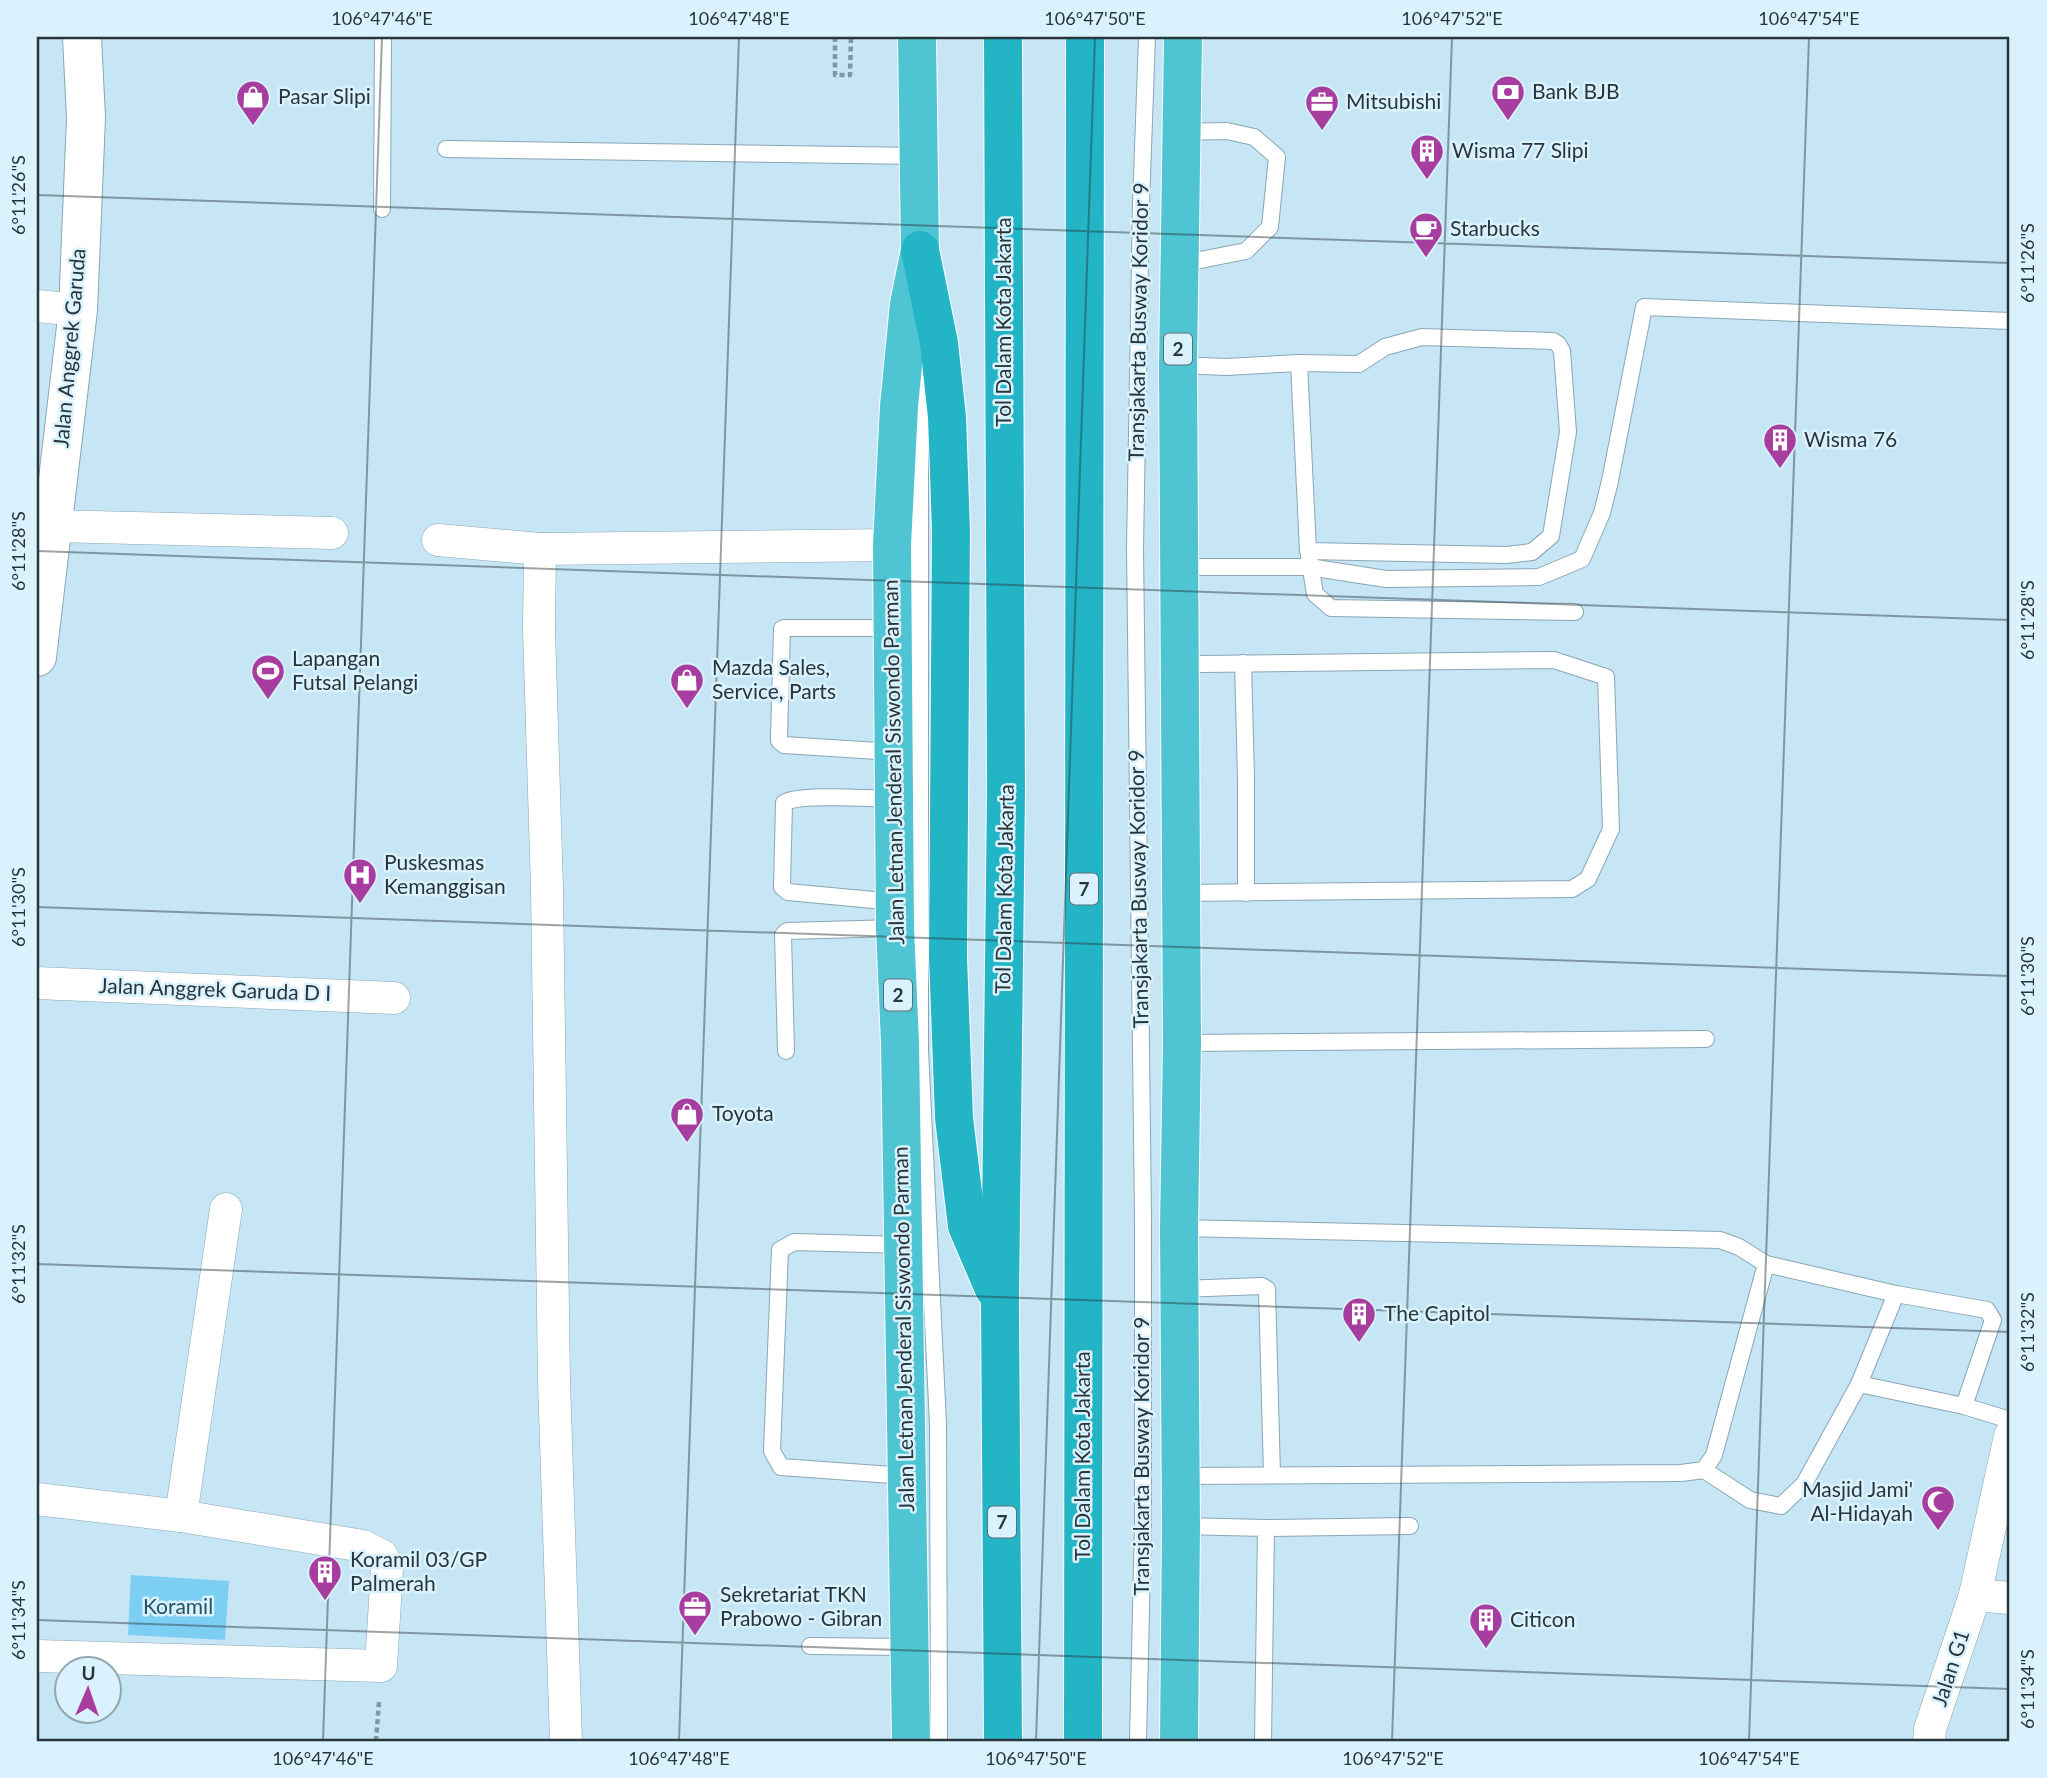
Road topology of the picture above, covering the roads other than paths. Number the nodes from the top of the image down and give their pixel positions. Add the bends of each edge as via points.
1 (82, 37) edge
2 (383, 37) edge
3 (917, 37) edge
4 (1003, 37) edge
5 (1085, 37) edge
6 (1147, 37) edge
7 (1183, 37) edge
8 (1195, 131) junction
9 (446, 149) dead end
10 (919, 156) junction
11 (383, 209) dead end
12 (920, 250) junction
13 (1196, 261) junction
14 (37, 306) edge
15 (78, 310) junction
16 (2010, 321) edge
17 (1299, 363) junction
18 (1178, 365) junction
19 (52, 526) junction
20 (332, 533) dead end
21 (438, 540) dead end
22 (892, 545) junction
23 (540, 548) junction
24 (1309, 559) junction
25 (1178, 567) junction
26 (1575, 612) dead end
27 (39, 614) edge
28 (893, 628) junction
29 (37, 657) edge
30 (1179, 662) junction
31 (1244, 663) junction
32 (893, 752) junction
33 (894, 799) junction
34 (1182, 893) junction
35 (1246, 893) junction
36 (895, 915) junction
37 (37, 983) edge
38 (394, 998) dead end
39 (1706, 1039) dead end
40 (1182, 1043) junction
41 (786, 1051) dead end
42 (226, 1209) dead end
43 (1179, 1228) junction
44 (903, 1245) junction
45 (1766, 1264) junction
46 (1179, 1289) junction
47 (1896, 1294) junction
48 (1000, 1304) junction
49 (1859, 1384) junction
50 (1964, 1406) junction
51 (2010, 1420) edge
52 (2010, 1436) edge
53 (1704, 1471) junction
54 (1272, 1475) junction
55 (906, 1476) junction
56 (1180, 1476) junction
57 (38, 1505) edge
58 (181, 1516) junction
59 (1181, 1526) junction
60 (1410, 1526) dead end
61 (1266, 1528) junction
62 (1975, 1595) junction
63 (2010, 1598) edge
64 (810, 1646) dead end
65 (909, 1647) junction
66 (37, 1656) edge
67 (566, 1741) edge
68 (911, 1741) edge
69 (939, 1741) edge
70 (1003, 1741) edge
71 (1083, 1741) edge
72 (1138, 1741) edge
73 (1179, 1741) edge
74 (1264, 1741) edge
75 (1929, 1741) edge

1 - 15 street, Jalan Anggrek Garuda via 86,118
2 - 11 lane
3 - 10 highway, Jalan Letnan Jenderal Siswondo Parman / 2
4 - 48 highway, Tol Dalam Kota Jakarta / 7 via 1006,806
5 - 71 highway, Tol Dalam Kota Jakarta / 7
6 - 72 lane, Transjakarta Busway Koridor 9 via 1135,548 1143,1218
7 - 8 highway, 2
8 - 13 highway, 2
8 - 13 lane via 1254,137 1277,157 1270,227 1246,251
9 - 10 lane
10 - 12 highway, Jalan Letnan Jenderal Siswondo Parman / 2
12 - 22 highway, Jalan Letnan Jenderal Siswondo Parman / 2 via 909,304 899,407
12 - 48 highway via 939,343 948,430 948,957 954,1118 967,1226
12 - 69 lane via 920,1051 938,1424
13 - 18 highway, 2
14 - 15 street
15 - 19 street, Jalan Anggrek Garuda
16 - 24 lane via 1644,307 1602,513 1581,559 1539,577 1386,579
17 - 18 lane
17 - 24 lane
17 - 24 lane via 1359,363 1385,346 1422,337 1553,341 1562,351 1568,432 1551,536 1532,552
18 - 25 highway, 2
19 - 20 street
19 - 27 street, Jalan Anggrek Garuda
21 - 23 street
22 - 23 street
22 - 28 highway, Jalan Letnan Jenderal Siswondo Parman / 2
23 - 67 street via 554,1382
24 - 25 lane
24 - 26 lane via 1315,594 1331,608
25 - 30 highway, 2
27 - 29 street, Jalan Anggrek Garuda
28 - 32 highway, Jalan Letnan Jenderal Siswondo Parman / 2
28 - 32 lane via 782,629 779,736 784,745
30 - 31 lane
30 - 34 highway, 2
31 - 35 lane
31 - 35 lane via 1554,660 1606,677 1611,829 1588,879 1572,889
32 - 33 highway, Jalan Letnan Jenderal Siswondo Parman / 2
33 - 36 highway, Jalan Letnan Jenderal Siswondo Parman / 2
33 - 36 lane via 818,798 784,803 782,887
34 - 35 lane
34 - 40 highway, 2
36 - 41 lane via 783,935
36 - 44 highway, Jalan Letnan Jenderal Siswondo Parman / 2
37 - 38 street, Jalan Anggrek Garuda D I
39 - 40 lane
40 - 43 highway, 2
42 - 58 street
43 - 45 lane via 1720,1240
43 - 46 highway, 2
44 - 55 highway, Jalan Letnan Jenderal Siswondo Parman / 2
44 - 55 lane via 794,1242 780,1250 772,1451 781,1467
45 - 47 lane
45 - 53 lane via 1714,1455
46 - 54 lane via 1267,1289
46 - 56 highway, 2
47 - 49 lane
47 - 50 lane via 1991,1314 1993,1320
48 - 70 highway, Tol Dalam Kota Jakarta / 7
49 - 50 lane
49 - 53 lane via 1804,1484 1782,1506 1750,1500
50 - 51 lane
52 - 62 street, Jalan G1
53 - 54 lane
54 - 56 lane
55 - 65 highway, Jalan Letnan Jenderal Siswondo Parman / 2
56 - 59 highway, 2
57 - 58 street
58 - 66 street via 363,1546 382,1556 387,1568 381,1666
59 - 61 lane
59 - 73 highway, 2
60 - 61 lane
61 - 74 lane
62 - 63 street
62 - 75 street, Jalan G1
64 - 65 lane
65 - 68 highway, Jalan Letnan Jenderal Siswondo Parman / 2

